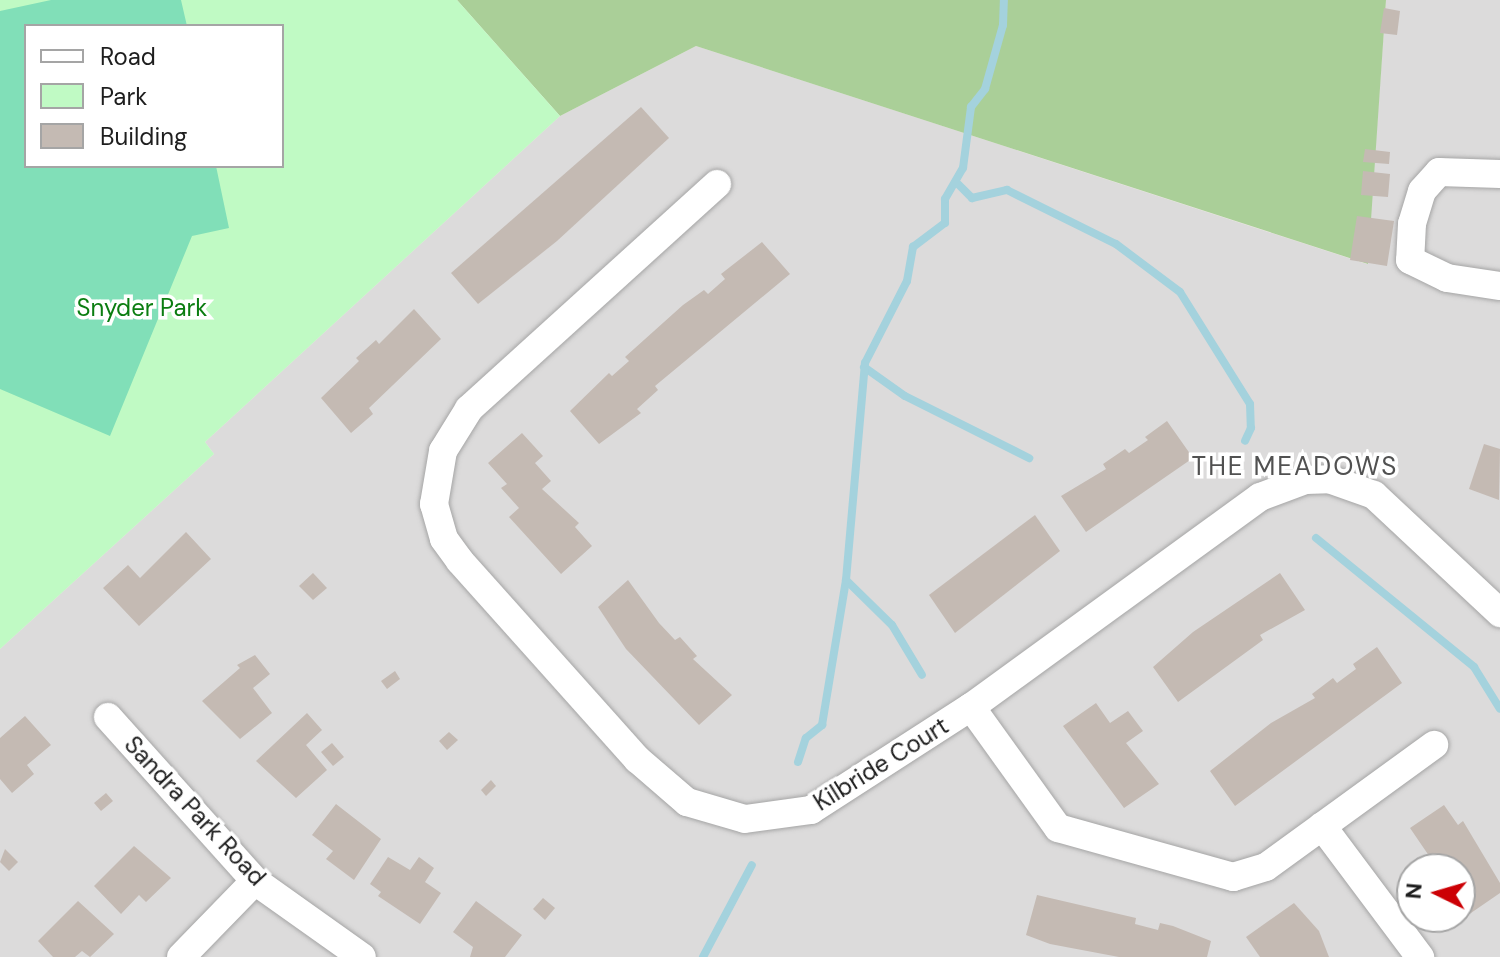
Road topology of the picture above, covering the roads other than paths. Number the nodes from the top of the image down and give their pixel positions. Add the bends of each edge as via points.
1 (1500, 174) edge
2 (717, 184) dead end
3 (1500, 286) edge
4 (1500, 613) edge
5 (971, 707) junction
6 (108, 717) dead end
7 (1434, 745) dead end
8 (1322, 826) junction
9 (255, 881) junction
10 (181, 957) edge
11 (362, 957) edge
12 (1420, 957) edge

1 - 3 street via 1439,172 1422,191 1412,224 1410,260 1447,278
2 - 5 street, Kilbride Court via 469,409 439,464 434,504 444,539 637,759 687,802 719,815 766,818 811,810
4 - 5 street, Kilbride Court via 1374,495 1329,479 1305,480 1260,497
5 - 8 street via 1043,811 1058,828 1077,837 1233,877 1266,867
6 - 9 street, Sandra Park Road
7 - 8 street
8 - 12 street
9 - 10 street
9 - 11 street, Sandra Park Road

